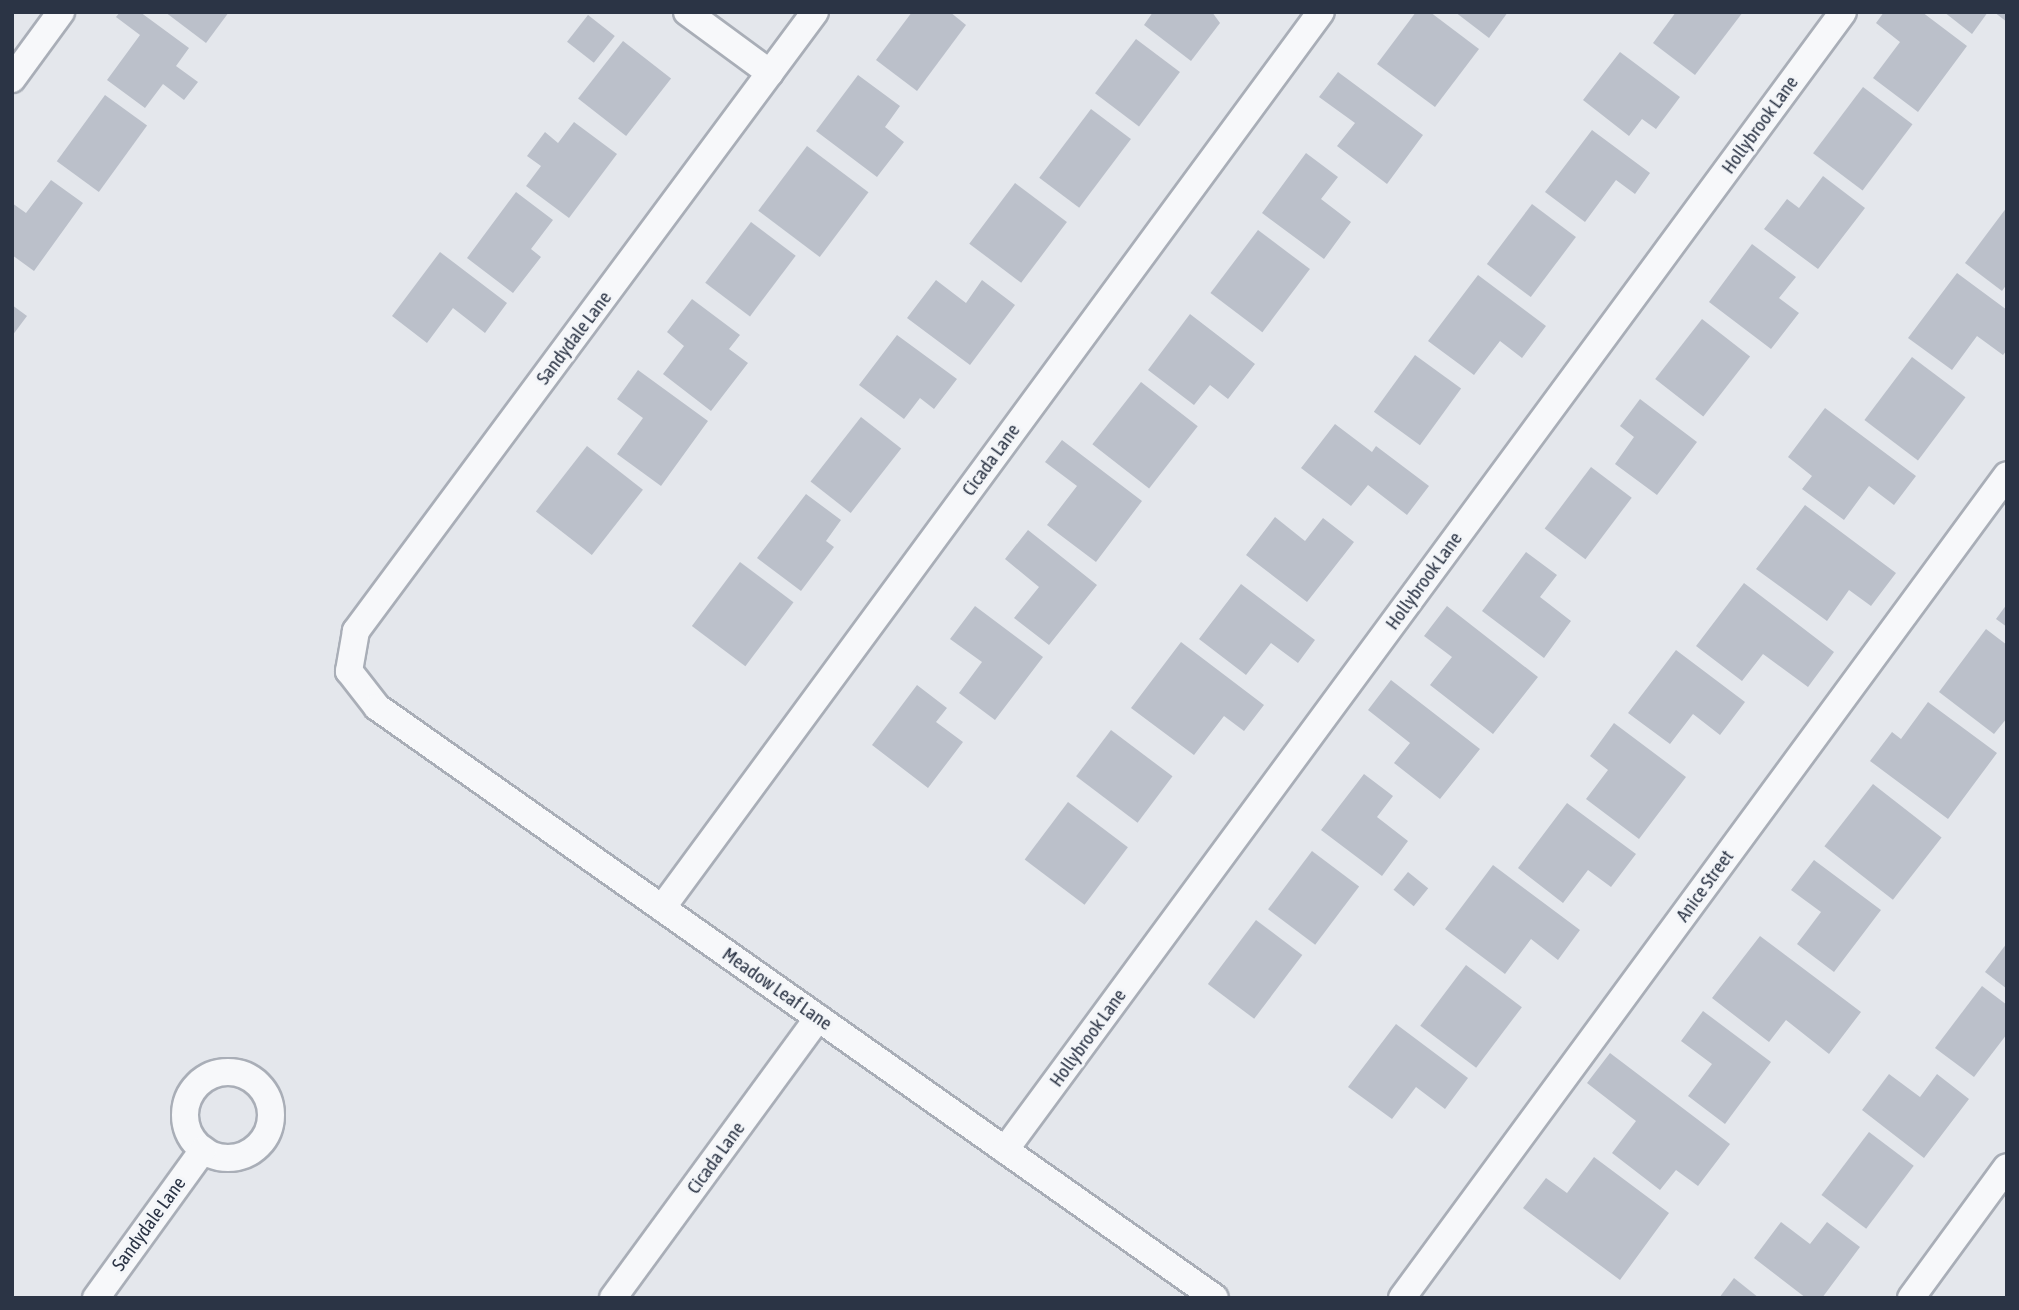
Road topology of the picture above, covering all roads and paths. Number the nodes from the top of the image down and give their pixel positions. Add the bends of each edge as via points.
1 (61, 12) edge
2 (687, 12) edge
3 (815, 12) edge
4 (1321, 12) edge
5 (1843, 12) edge
6 (770, 73) junction
7 (12, 79) edge
8 (2007, 475) edge
9 (349, 671) joint
10 (662, 908) junction
11 (818, 1018) junction
12 (202, 1150) dead end
13 (1005, 1150) junction
14 (2007, 1167) edge
15 (96, 1298) edge
16 (614, 1298) edge
17 (1215, 1298) edge
18 (1402, 1298) edge
19 (1911, 1298) edge

1 - 7 street
2 - 6 street
3 - 6 street, Sandydale Lane
4 - 10 street, Cicada Lane
5 - 13 street, Hollybrook Lane
6 - 9 street, Sandydale Lane via 356,631
8 - 18 street, Anice Street
9 - 10 street, Meadow Leaf Lane via 377,707
10 - 11 street, Meadow Leaf Lane
11 - 13 street, Meadow Leaf Lane
11 - 16 street, Cicada Lane
12 - 15 street, Sandydale Lane
13 - 17 street, Meadow Leaf Lane
14 - 19 street

